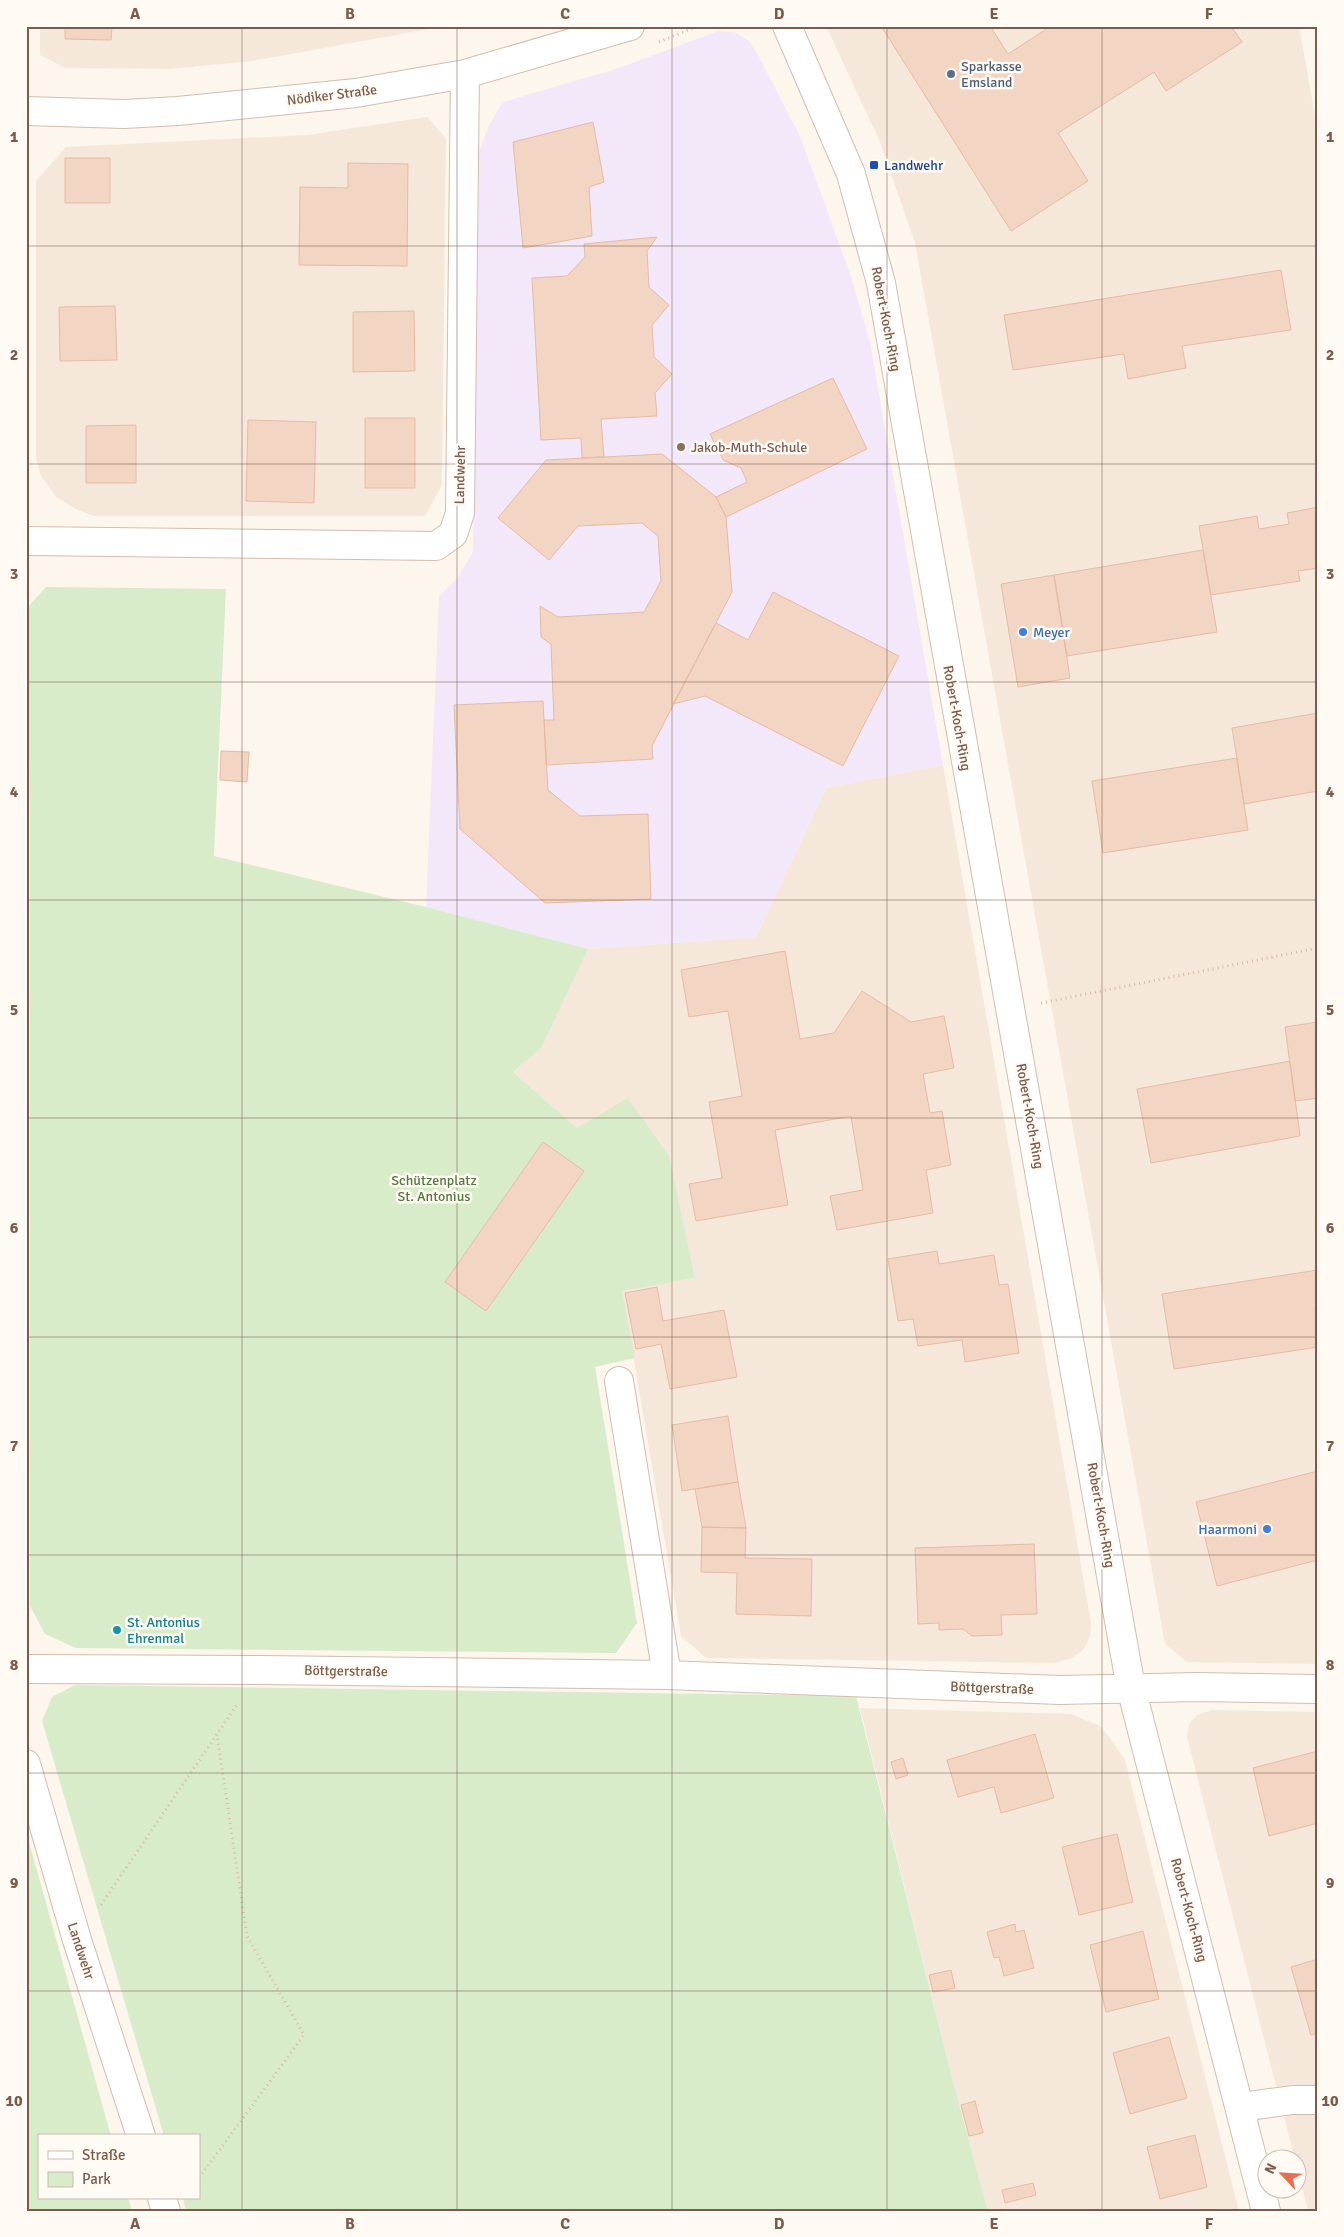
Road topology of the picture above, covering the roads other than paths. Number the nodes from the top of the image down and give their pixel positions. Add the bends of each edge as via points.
1 (630, 26) edge
2 (787, 26) edge
3 (465, 74) junction
4 (26, 111) edge
5 (26, 541) edge
6 (619, 1381) dead end
7 (26, 1669) edge
8 (667, 1675) junction
9 (1131, 1688) junction
10 (1318, 1689) edge
11 (26, 1764) edge
12 (1318, 2100) edge
13 (1241, 2107) junction
14 (140, 2134) edge
15 (1266, 2211) edge

1 - 3 street, Nödiker Straße
2 - 9 street, Robert-Koch-Ring via 851,174 881,283
3 - 4 street, Nödiker Straße via 356,93 241,106 124,114
3 - 5 street, Landwehr via 460,512 453,534 436,546
6 - 8 street
7 - 8 street, Böttgerstraße
8 - 9 street, Böttgerstraße via 1060,1690
9 - 10 street, Böttgerstraße
9 - 13 street, Robert-Koch-Ring
11 - 14 street, Landwehr via 77,1940
12 - 13 street
13 - 15 street, Robert-Koch-Ring

